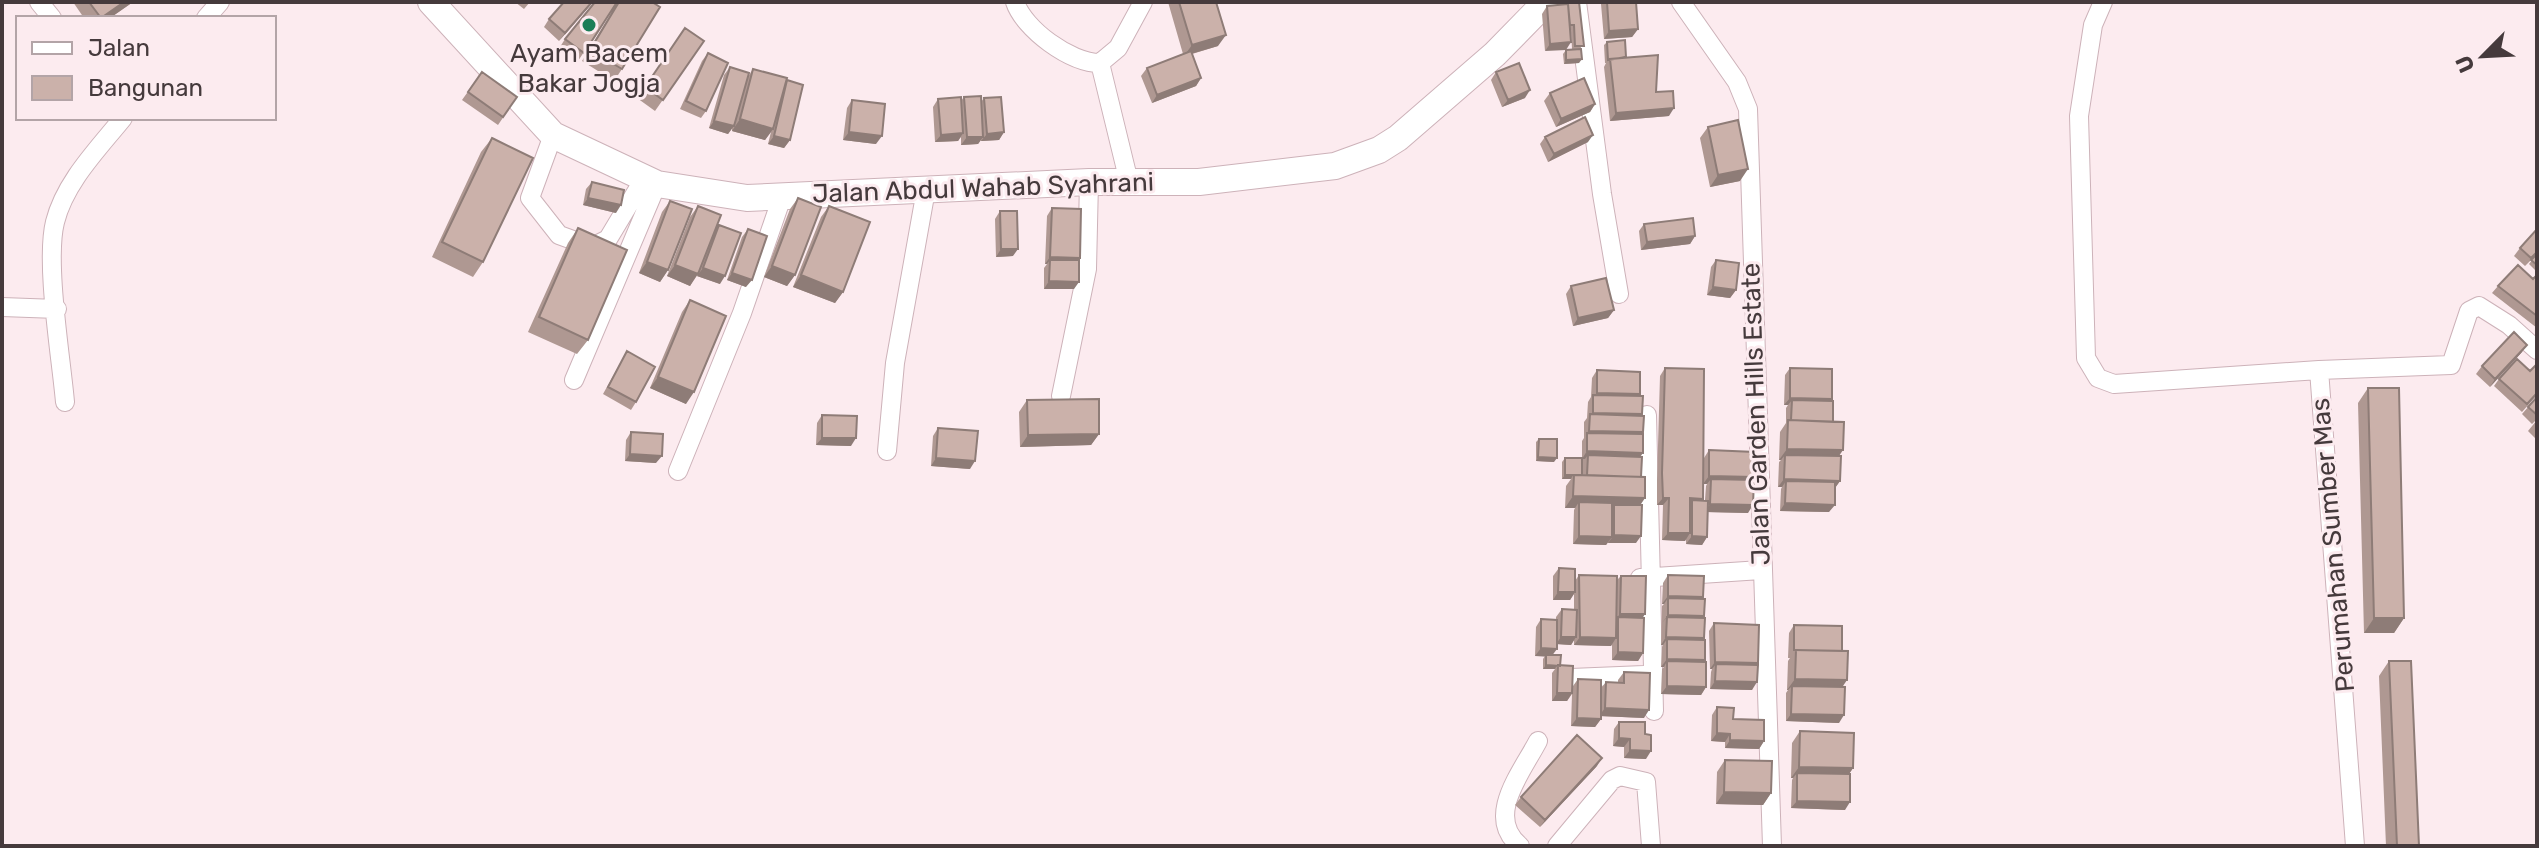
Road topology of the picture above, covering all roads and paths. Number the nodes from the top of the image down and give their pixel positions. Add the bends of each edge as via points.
1 (431, 2) edge
2 (1015, 2) edge
3 (1143, 2) edge
4 (1546, 2) edge
5 (1577, 2) edge
6 (1681, 2) edge
7 (2103, 2) edge
8 (1100, 63) junction
9 (121, 120) edge
10 (553, 135) junction
11 (651, 181) junction
12 (1089, 182) junction
13 (1129, 182) junction
14 (926, 190) junction
15 (782, 197) junction
16 (1619, 294) dead end
17 (2, 307) edge
18 (57, 309) junction
19 (2537, 350) edge
20 (2319, 370) junction
21 (574, 380) dead end
22 (1061, 396) edge
23 (65, 402) dead end
24 (1647, 415) edge
25 (887, 451) dead end
26 (678, 471) dead end
27 (1761, 570) junction
28 (1648, 578) junction
29 (1620, 579) edge
30 (1651, 675) junction
31 (1571, 678) edge
32 (1654, 711) dead end
33 (1538, 741) dead end
34 (1520, 846) edge
35 (1557, 846) edge
36 (1651, 846) edge
37 (1772, 846) edge
38 (2355, 846) edge

1 - 10 highway, Jalan Abdul Wahab Syahrani
2 - 8 street via 1024,19 1056,45 1088,63
3 - 8 street via 1118,48
4 - 13 highway, Jalan Abdul Wahab Syahrani via 1420,121 1361,158 1317,170 1199,182
5 - 16 street
6 - 27 street, Jalan Garden Hills Estate via 1737,82 1748,109
7 - 20 street, Perumahan Sumber Mas via 2090,41 2078,135 2084,344 2091,371 2104,383 2114,384
8 - 13 street
9 - 18 street via 81,169 55,223
10 - 11 highway, Jalan Abdul Wahab Syahrani
10 - 11 street via 530,198 559,235 600,245
11 - 15 highway, Jalan Abdul Wahab Syahrani via 747,198
11 - 21 street
12 - 13 highway, Jalan Abdul Wahab Syahrani
12 - 14 highway, Jalan Abdul Wahab Syahrani
12 - 22 street via 1087,269
14 - 15 highway, Jalan Abdul Wahab Syahrani
14 - 25 street via 895,363
15 - 26 street
17 - 18 street
18 - 23 street
19 - 20 street via 2483,306 2472,308 2447,367
20 - 38 street, Perumahan Sumber Mas
24 - 28 street
27 - 28 street
27 - 37 street, Jalan Garden Hills Estate
28 - 29 street
28 - 30 street
30 - 31 street
30 - 32 street
33 - 34 street via 1503,812 1504,830
35 - 36 street via 1620,776 1646,782

